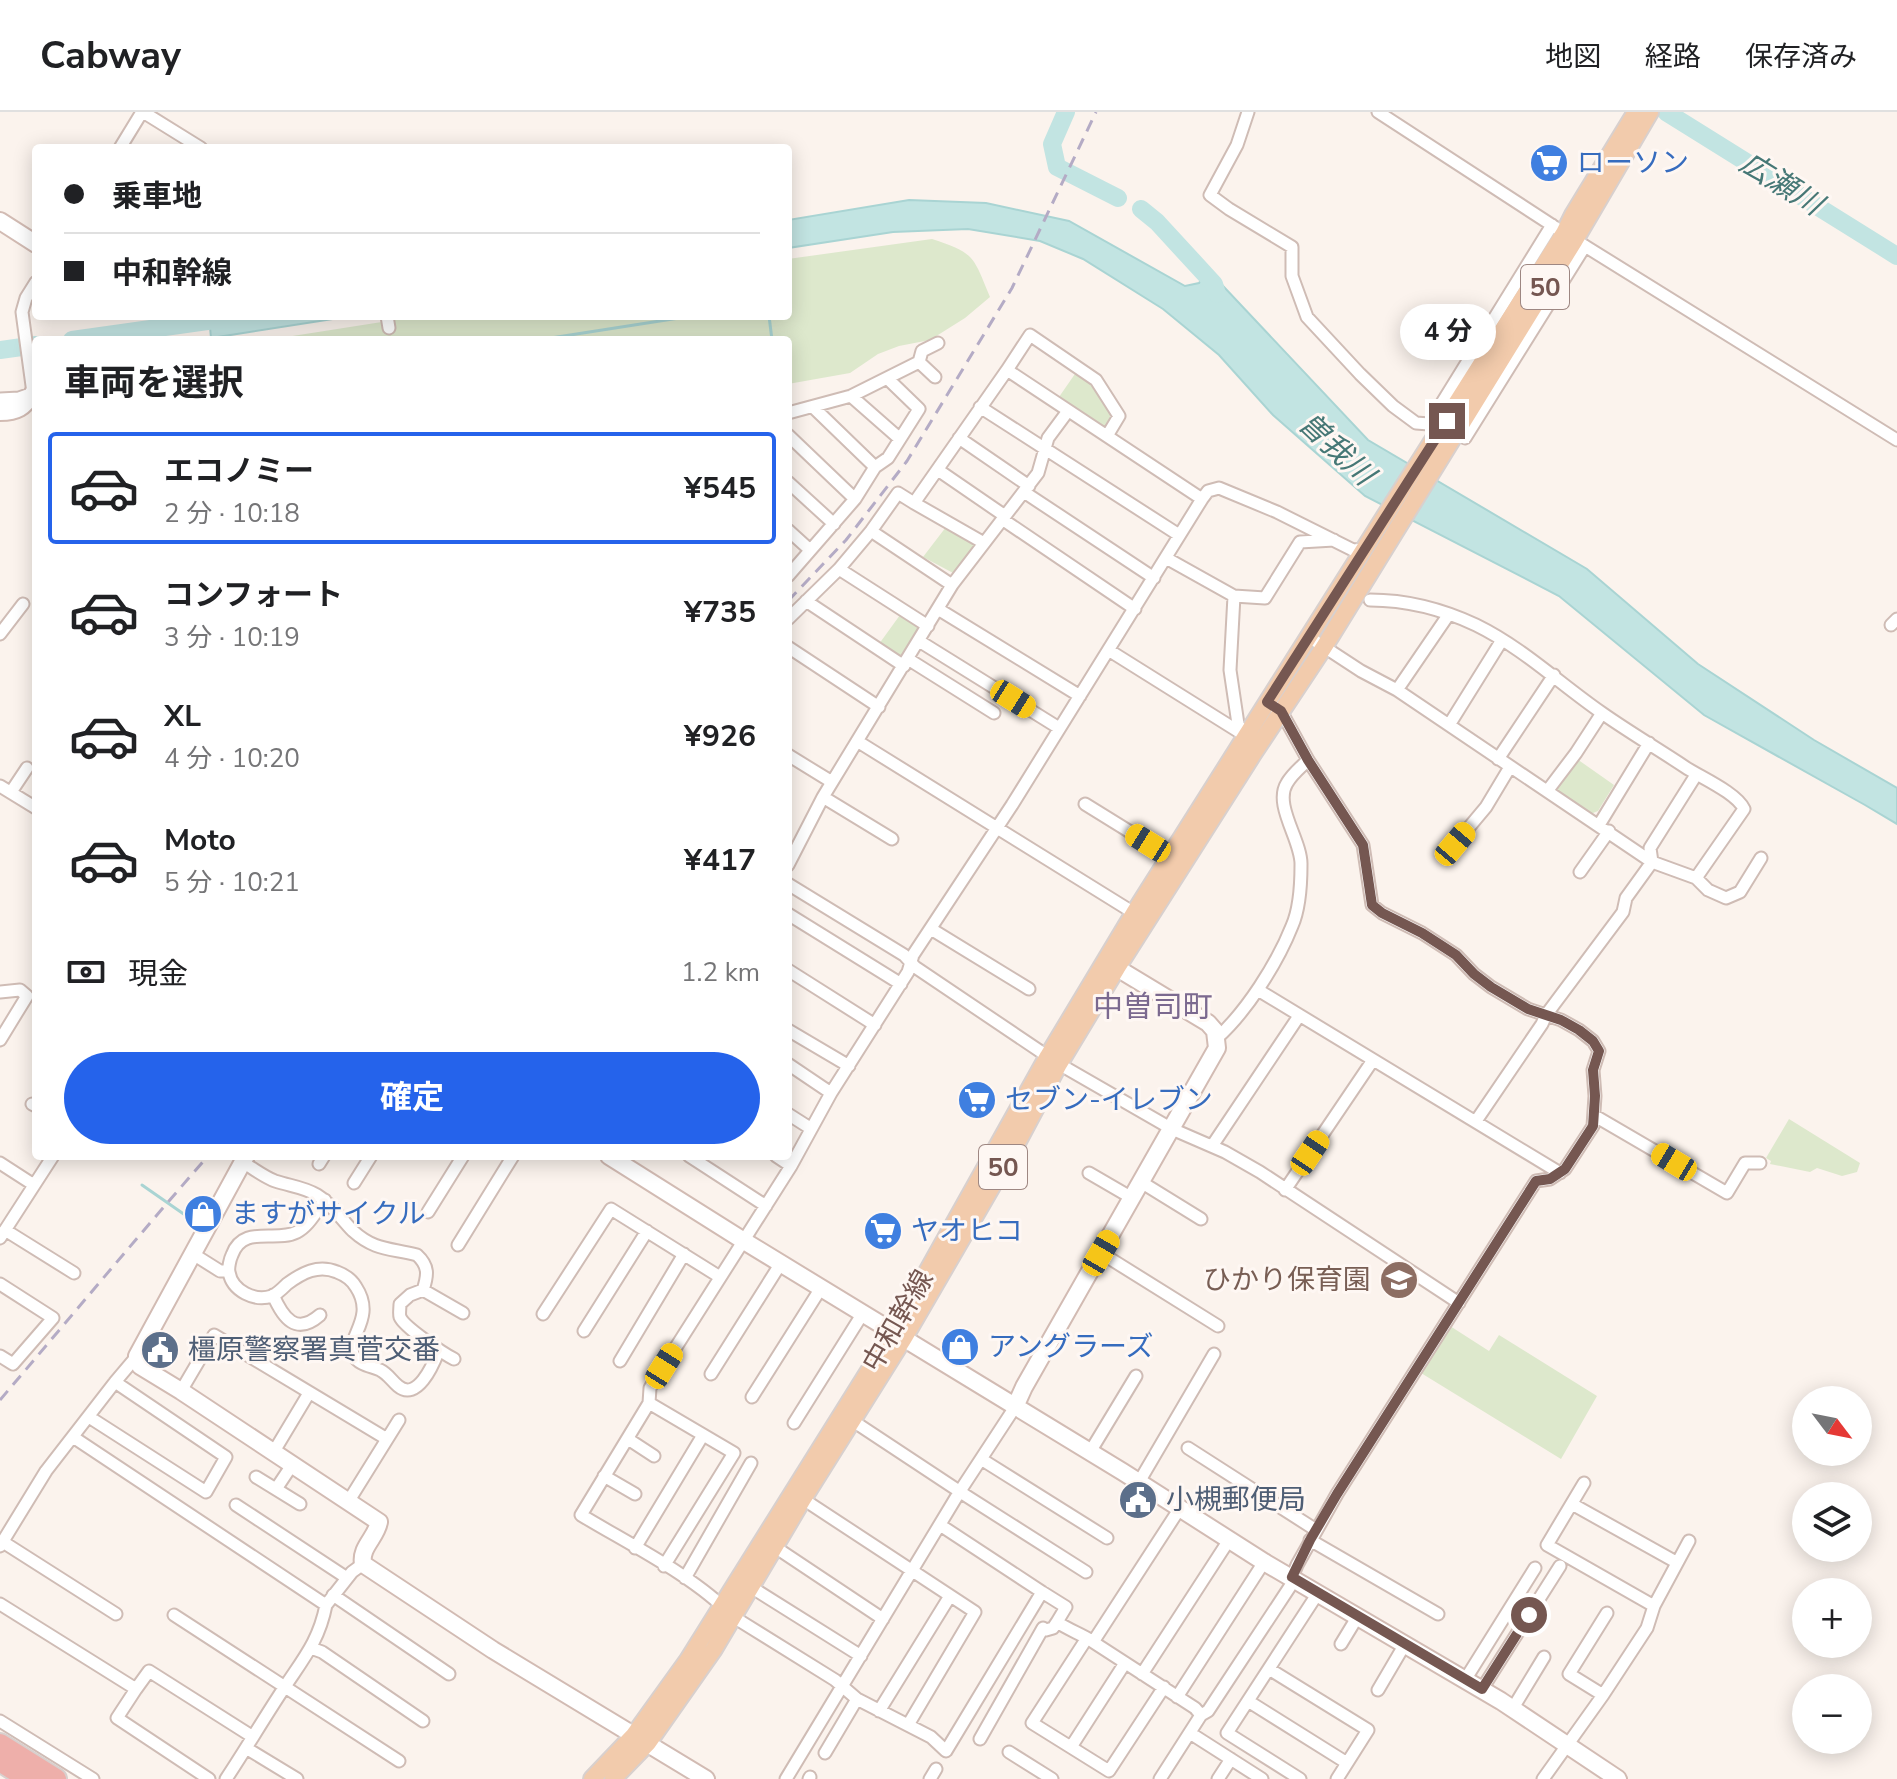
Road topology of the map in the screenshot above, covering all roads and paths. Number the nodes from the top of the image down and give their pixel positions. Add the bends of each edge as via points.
1 (142, 112) edge
2 (1248, 112) edge
3 (1378, 112) edge
4 (1636, 112) edge
5 (1650, 112) edge
6 (122, 144) edge
7 (194, 144) edge
8 (0, 221) edge
9 (1569, 236) junction
10 (32, 241) edge
11 (32, 289) edge
12 (938, 343) dead end
13 (919, 362) junction
14 (1007, 370) junction
15 (935, 377) dead end
16 (888, 379) junction
17 (32, 389) junction
18 (851, 396) junction
19 (0, 399) edge
20 (813, 407) junction
21 (980, 407) junction
22 (1068, 411) junction
23 (0, 412) edge
24 (792, 412) edge
25 (1107, 436) junction
26 (959, 438) junction
27 (1465, 438) dead end
28 (792, 439) edge
29 (900, 439) junction
30 (1897, 440) edge
31 (1045, 450) junction
32 (875, 467) junction
33 (938, 470) junction
34 (792, 486) edge
35 (1027, 489) junction
36 (855, 499) junction
37 (1202, 499) junction
38 (914, 503) junction
39 (1003, 518) junction
40 (834, 524) junction
41 (871, 531) junction
42 (792, 534) edge
43 (1179, 535) junction
44 (1334, 540) junction
45 (984, 543) junction
46 (1373, 548) junction
47 (810, 550) junction
48 (1166, 558) junction
49 (839, 569) junction
50 (792, 571) edge
51 (1154, 578) junction
52 (952, 585) junction
53 (1234, 596) junction
54 (1370, 600) dead end
55 (806, 601) junction
56 (23, 604) dead end
57 (938, 609) junction
58 (1135, 609) junction
59 (1449, 614) junction
60 (792, 615) edge
61 (928, 626) junction
62 (0, 634) edge
63 (1309, 637) junction
64 (1502, 640) junction
65 (919, 641) junction
66 (1324, 647) junction
67 (792, 650) edge
68 (1110, 651) junction
69 (906, 663) junction
70 (1554, 675) junction
71 (1397, 690) junction
72 (1080, 696) junction
73 (879, 707) junction
74 (1274, 707) junction
75 (994, 713) dead end
76 (1602, 713) junction
77 (1449, 725) junction
78 (1059, 728) junction
79 (1252, 740) junction
80 (857, 741) junction
81 (1649, 743) junction
82 (792, 757) edge
83 (1498, 759) junction
84 (1308, 760) junction
85 (1510, 767) junction
86 (27, 768) dead end
87 (1696, 775) junction
88 (832, 782) junction
89 (5, 789) edge
90 (1548, 790) junction
91 (823, 797) junction
92 (1085, 804) dead end
93 (32, 806) edge
94 (1604, 828) junction
95 (996, 829) junction
96 (892, 839) dead end
97 (1455, 844) dead end
98 (1169, 856) junction
99 (792, 857) edge
100 (1761, 858) dead end
101 (1652, 862) junction
102 (1580, 872) dead end
103 (1696, 878) junction
104 (792, 886) edge
105 (1134, 913) junction
106 (792, 916) edge
107 (931, 929) junction
108 (911, 962) junction
109 (1117, 968) junction
110 (792, 973) edge
111 (901, 984) junction
112 (1029, 989) dead end
113 (1258, 990) junction
114 (0, 992) edge
115 (1546, 1015) junction
116 (1299, 1016) junction
117 (875, 1025) junction
118 (792, 1032) edge
119 (1217, 1038) junction
120 (0, 1040) edge
121 (1053, 1060) junction
122 (1373, 1060) junction
123 (849, 1066) junction
124 (792, 1067) edge
125 (831, 1093) junction
126 (1595, 1116) junction
127 (792, 1117) edge
128 (1476, 1121) junction
129 (810, 1128) junction
130 (1172, 1129) junction
131 (1212, 1146) junction
132 (50, 1160) edge
133 (243, 1160) edge
134 (245, 1160) edge
135 (368, 1160) edge
136 (460, 1160) edge
137 (511, 1160) edge
138 (615, 1160) edge
139 (695, 1160) edge
140 (782, 1160) edge
141 (0, 1163) edge
142 (1760, 1163) dead end
143 (791, 1166) junction
144 (1089, 1173) dead end
145 (1560, 1173) junction
146 (1141, 1182) junction
147 (354, 1183) dead end
148 (34, 1185) junction
149 (1285, 1190) junction
150 (1132, 1198) junction
151 (325, 1200) junction
152 (766, 1206) junction
153 (428, 1212) dead end
154 (1201, 1219) dead end
155 (647, 1231) junction
156 (2, 1234) edge
157 (744, 1241) junction
158 (458, 1245) dead end
159 (1101, 1253) junction
160 (193, 1254) junction
161 (684, 1254) junction
162 (781, 1263) junction
163 (228, 1271) junction
164 (74, 1273) dead end
165 (720, 1277) junction
166 (0, 1284) edge
167 (821, 1288) junction
168 (423, 1290) junction
169 (273, 1295) junction
170 (1459, 1303) junction
171 (463, 1313) dead end
172 (863, 1313) junction
173 (543, 1314) dead end
174 (320, 1315) dead end
175 (1218, 1326) dead end
176 (584, 1331) dead end
177 (899, 1335) junction
178 (438, 1352) junction
179 (1214, 1354) dead end
180 (0, 1356) edge
181 (137, 1356) junction
182 (454, 1359) dead end
183 (620, 1361) dead end
184 (711, 1374) dead end
185 (1136, 1376) dead end
186 (115, 1382) junction
187 (181, 1391) junction
188 (309, 1393) junction
189 (752, 1397) dead end
190 (649, 1403) junction
191 (1015, 1407) junction
192 (89, 1417) junction
193 (399, 1420) dead end
194 (853, 1421) junction
195 (794, 1423) dead end
196 (703, 1435) junction
197 (73, 1437) junction
198 (387, 1439) junction
199 (628, 1439) junction
200 (1188, 1448) dead end
201 (1090, 1452) junction
202 (273, 1453) junction
203 (654, 1456) dead end
204 (981, 1459) junction
205 (751, 1463) dead end
206 (292, 1465) junction
207 (604, 1476) junction
208 (256, 1477) dead end
209 (1139, 1482) junction
210 (1584, 1483) dead end
211 (276, 1489) junction
212 (960, 1491) junction
213 (635, 1494) dead end
214 (803, 1499) junction
215 (348, 1502) junction
216 (300, 1504) dead end
217 (1572, 1504) junction
218 (236, 1505) dead end
219 (1180, 1508) junction
220 (940, 1525) junction
221 (1313, 1535) junction
222 (1107, 1538) dead end
223 (1229, 1540) junction
224 (1689, 1541) dead end
225 (2, 1544) edge
226 (775, 1547) junction
227 (635, 1548) junction
228 (1264, 1562) junction
229 (1676, 1562) junction
230 (363, 1564) junction
231 (664, 1566) junction
232 (1560, 1566) dead end
233 (1535, 1568) dead end
234 (911, 1570) junction
235 (1086, 1572) dead end
236 (1292, 1577) junction
237 (347, 1578) junction
238 (685, 1578) junction
239 (751, 1587) junction
240 (1042, 1592) junction
241 (1318, 1593) junction
242 (950, 1596) junction
243 (329, 1600) junction
244 (0, 1604) edge
245 (1654, 1606) junction
246 (727, 1610) junction
247 (1607, 1613) dead end
248 (116, 1614) dead end
249 (1438, 1614) dead end
250 (174, 1615) dead end
251 (1358, 1616) junction
252 (883, 1619) junction
253 (1057, 1622) junction
254 (1090, 1640) junction
255 (1341, 1644) dead end
256 (1405, 1644) junction
257 (311, 1648) junction
258 (861, 1656) junction
259 (1544, 1657) dead end
260 (1125, 1663) junction
261 (1269, 1669) junction
262 (449, 1674) dead end
263 (1142, 1674) junction
264 (1465, 1680) junction
265 (284, 1687) junction
266 (1164, 1687) junction
267 (842, 1688) junction
268 (136, 1689) junction
269 (1482, 1689) junction
270 (1378, 1690) dead end
271 (1603, 1695) junction
272 (1177, 1697) junction
273 (857, 1699) junction
274 (1248, 1701) junction
275 (1513, 1708) junction
276 (879, 1711) junction
277 (1201, 1715) junction
278 (0, 1721) edge
279 (423, 1721) dead end
280 (908, 1725) junction
281 (1190, 1733) junction
282 (641, 1739) junction
283 (980, 1739) dead end
284 (250, 1742) junction
285 (0, 1744) edge
286 (1071, 1747) junction
287 (1568, 1747) junction
288 (1009, 1752) dead end
289 (825, 1753) dead end
290 (1231, 1759) junction
291 (0, 1761) edge
292 (399, 1761) dead end
293 (1347, 1763) junction
294 (28, 1779) edge
295 (56, 1779) edge
296 (93, 1779) edge
297 (209, 1779) edge
298 (226, 1779) edge
299 (297, 1779) edge
300 (592, 1779) edge
301 (613, 1779) edge
302 (706, 1779) edge
303 (786, 1779) edge
304 (1052, 1779) edge
305 (1160, 1779) edge
306 (1218, 1779) edge
307 (1262, 1779) edge
308 (1300, 1779) edge
309 (1337, 1779) edge
310 (1543, 1779) edge
311 (1618, 1779) edge

1 - 6 street
1 - 7 street
2 - 9 street via 1210,195 1292,247 1292,276 1307,317 1416,423 1429,424
3 - 9 street
4 - 9 main road, 中和幹線 / 50 via 1573,215
5 - 9 main road, 中和幹線 / 50
8 - 10 street
9 - 27 street
9 - 30 street
9 - 46 main road, 中和幹線 / 50
11 - 17 street via 21,320
12 - 13 street via 922,351
13 - 15 street
13 - 16 street
14 - 21 street
14 - 22 street
14 - 25 street via 1030,335 1096,380 1119,416
16 - 18 street
16 - 29 street via 919,409
17 - 19 street via 19,398
17 - 23 street via 21,409
18 - 20 street
18 - 29 street
20 - 24 street
20 - 32 street
21 - 26 street
21 - 31 street
22 - 25 street
22 - 31 street
25 - 37 street
26 - 33 street
26 - 35 street
28 - 36 street
29 - 32 street
31 - 35 street
31 - 43 street
32 - 36 street
33 - 38 street
33 - 39 street
34 - 40 street
35 - 39 street
35 - 51 street
36 - 40 street
37 - 43 street
37 - 44 street via 1219,488
38 - 41 street via 898,493
38 - 45 street
39 - 45 street
39 - 58 street
40 - 47 street
41 - 49 street
41 - 52 street
42 - 47 street
43 - 48 street
44 - 46 street via 1353,550
44 - 53 street via 1300,542 1265,598
45 - 52 street
46 - 63 main road, 中和幹線 / 50
46 - 66 main road, 中和幹線 / 50
47 - 50 street
48 - 51 street
48 - 53 street
49 - 55 street
49 - 61 street
51 - 58 street
52 - 57 street
53 - 79 street via 1230,670 1238,724
54 - 59 street via 1403,601
55 - 60 street
55 - 69 street
56 - 62 street
57 - 61 street
57 - 72 street
58 - 68 street
59 - 64 street
59 - 71 street
61 - 65 street
63 - 66 street
63 - 74 main road, 中和幹線 / 50
64 - 70 street
64 - 77 street
65 - 69 street
65 - 78 street
66 - 71 street
66 - 74 main road, 中和幹線 / 50
67 - 73 street
68 - 72 street
68 - 79 street
69 - 73 street
69 - 75 street
70 - 76 street
70 - 83 street
71 - 77 street
72 - 78 street
73 - 80 street
74 - 79 main road, 中和幹線 / 50
74 - 84 street
76 - 81 street
76 - 90 street
77 - 83 street
78 - 95 street
79 - 98 main road, 中和幹線 / 50
79 - 109 main road, 中和幹線 / 50
80 - 88 street
80 - 95 street
81 - 87 street
81 - 94 street
82 - 88 street
83 - 85 street
84 - 113 street via 1285,784 1283,804 1302,861 1297,910
84 - 115 street via 1363,845 1372,905 1456,955 1491,987
85 - 90 street
85 - 97 street
86 - 89 street
87 - 101 street via 1650,848
87 - 103 street via 1733,796 1744,809
88 - 91 street
89 - 93 street
90 - 94 street
91 - 96 street
91 - 99 street
92 - 98 street
94 - 101 street
94 - 102 street
95 - 105 street
95 - 107 street
98 - 105 main road, 中和幹線 / 50
100 - 103 street via 1740,892 1726,898
101 - 103 street
101 - 115 street via 1626,898 1623,912
104 - 108 street
105 - 121 main road, 中和幹線 / 50
106 - 111 street
107 - 108 street
107 - 112 street
108 - 111 street
108 - 121 street
109 - 119 street via 1208,1023
109 - 121 main road, 中和幹線 / 50
110 - 117 street
111 - 117 street
113 - 116 street
113 - 119 street
114 - 120 street via 20,990 27,996
115 - 126 street via 1579,1030 1599,1051 1593,1070
115 - 128 street
116 - 122 street
116 - 131 street
117 - 123 street
118 - 123 street
119 - 130 street via 1217,1048
121 - 130 street
121 - 177 main road, 中和幹線 / 50 via 1017,1143
122 - 128 street
122 - 149 street
123 - 125 street
124 - 125 street
125 - 129 street
126 - 142 street via 1727,1193 1745,1163
126 - 145 street
127 - 129 street
128 - 145 street
129 - 143 street
130 - 131 street
130 - 146 street
131 - 149 street
132 - 148 street
133 - 160 street
134 - 151 street via 272,1180
135 - 147 street
136 - 153 street
137 - 158 street
138 - 157 street
139 - 152 street
140 - 143 street
141 - 148 street
143 - 152 street
144 - 150 street
145 - 170 street via 1536,1181
146 - 150 street
146 - 154 street
148 - 156 street
149 - 170 street
150 - 159 street
151 - 163 street via 297,1232 241,1242
151 - 168 street via 377,1247 417,1255 427,1268
152 - 157 street
155 - 161 street
155 - 173 street via 611,1209
155 - 176 street
156 - 164 street
157 - 162 street
157 - 165 street
159 - 175 street
159 - 191 street
160 - 163 street
160 - 181 street
161 - 165 street
161 - 183 street
162 - 167 street
162 - 184 street
163 - 169 street via 246,1294
165 - 190 street via 650,1388
166 - 180 street via 53,1318 13,1364
167 - 172 street
167 - 189 street
168 - 171 street
168 - 178 street via 400,1304 399,1316
169 - 174 street via 293,1323 305,1324
169 - 178 street via 310,1270 324,1268 352,1281 364,1307 352,1352 403,1389 422,1383
170 - 221 street
172 - 177 street
172 - 195 street
177 - 191 street
177 - 194 main road, 中和幹線 / 50
177 - 246 main road, 中和幹線 / 50
178 - 182 street
179 - 209 street
181 - 186 street
181 - 187 street via 140,1366
185 - 201 street
186 - 192 street
186 - 192 street via 226,1457 206,1492
187 - 188 street via 214,1335
187 - 202 street
188 - 198 street
188 - 202 street
190 - 196 street
190 - 199 street
191 - 201 street
191 - 204 street
192 - 197 street
193 - 198 street
194 - 212 street
194 - 214 main road, 中和幹線 / 50
196 - 227 street
196 - 231 street via 734,1453
197 - 225 street
197 - 243 street
198 - 215 street
199 - 203 street
199 - 207 street
200 - 221 street
201 - 209 street
202 - 206 street
204 - 212 street
204 - 222 street
205 - 238 street
206 - 211 street
206 - 215 street
207 - 213 street
207 - 227 street via 581,1515
208 - 211 street
209 - 219 street
210 - 217 street
211 - 216 street
212 - 220 street
212 - 235 street
214 - 226 main road, 中和幹線 / 50
214 - 234 street
215 - 230 street via 379,1522 362,1553
217 - 229 street
217 - 245 street via 1547,1545
218 - 237 street
219 - 223 street
219 - 254 street
220 - 234 street
220 - 240 street
221 - 236 street
221 - 249 street
223 - 228 street
223 - 263 street
224 - 229 street
225 - 248 street
226 - 239 main road, 中和幹線 / 50
226 - 252 street
227 - 231 street
228 - 236 street
228 - 272 street
229 - 245 street
230 - 237 street
230 - 282 street
231 - 238 street
232 - 269 street
233 - 264 street
234 - 242 street
234 - 252 street
236 - 241 street
236 - 277 street via 1250,1649
237 - 243 street
238 - 246 street
239 - 246 main road, 中和幹線 / 50
239 - 258 street
240 - 253 street via 1066,1607
240 - 280 street via 946,1751
241 - 251 street
241 - 261 street
242 - 276 street
242 - 280 street via 975,1612
243 - 257 street
243 - 262 street
244 - 268 street
245 - 271 street via 1647,1628
246 - 267 street
246 - 282 main road, 中和幹線 / 50 via 699,1671
247 - 271 street via 1569,1674
250 - 265 street
251 - 255 street
251 - 256 street
252 - 258 street
253 - 254 street
253 - 283 street via 1043,1628
254 - 260 street
254 - 286 street via 1032,1723
256 - 264 street
256 - 270 street
257 - 265 street
257 - 279 street
258 - 267 street
259 - 275 street
260 - 263 street
260 - 286 street
261 - 274 street
261 - 293 street via 1368,1730
263 - 266 street
264 - 269 street
265 - 284 street
265 - 292 street
266 - 272 street
266 - 286 street via 1109,1771
267 - 273 street
267 - 303 street
268 - 284 street via 149,1671
268 - 297 street via 117,1718
269 - 275 street
271 - 287 street
272 - 277 street
273 - 276 street
273 - 289 street
274 - 293 street
274 - 308 street via 1227,1733
275 - 287 street
276 - 280 street
277 - 281 street
278 - 296 street
281 - 290 street
281 - 305 street
282 - 300 main road, 中和幹線 / 50
282 - 301 main road, 中和幹線 / 50
282 - 302 street
284 - 298 street
284 - 299 street
285 - 295 highway
287 - 310 street
287 - 311 street
288 - 304 street
290 - 306 street
290 - 307 street
291 - 294 highway
293 - 309 street

